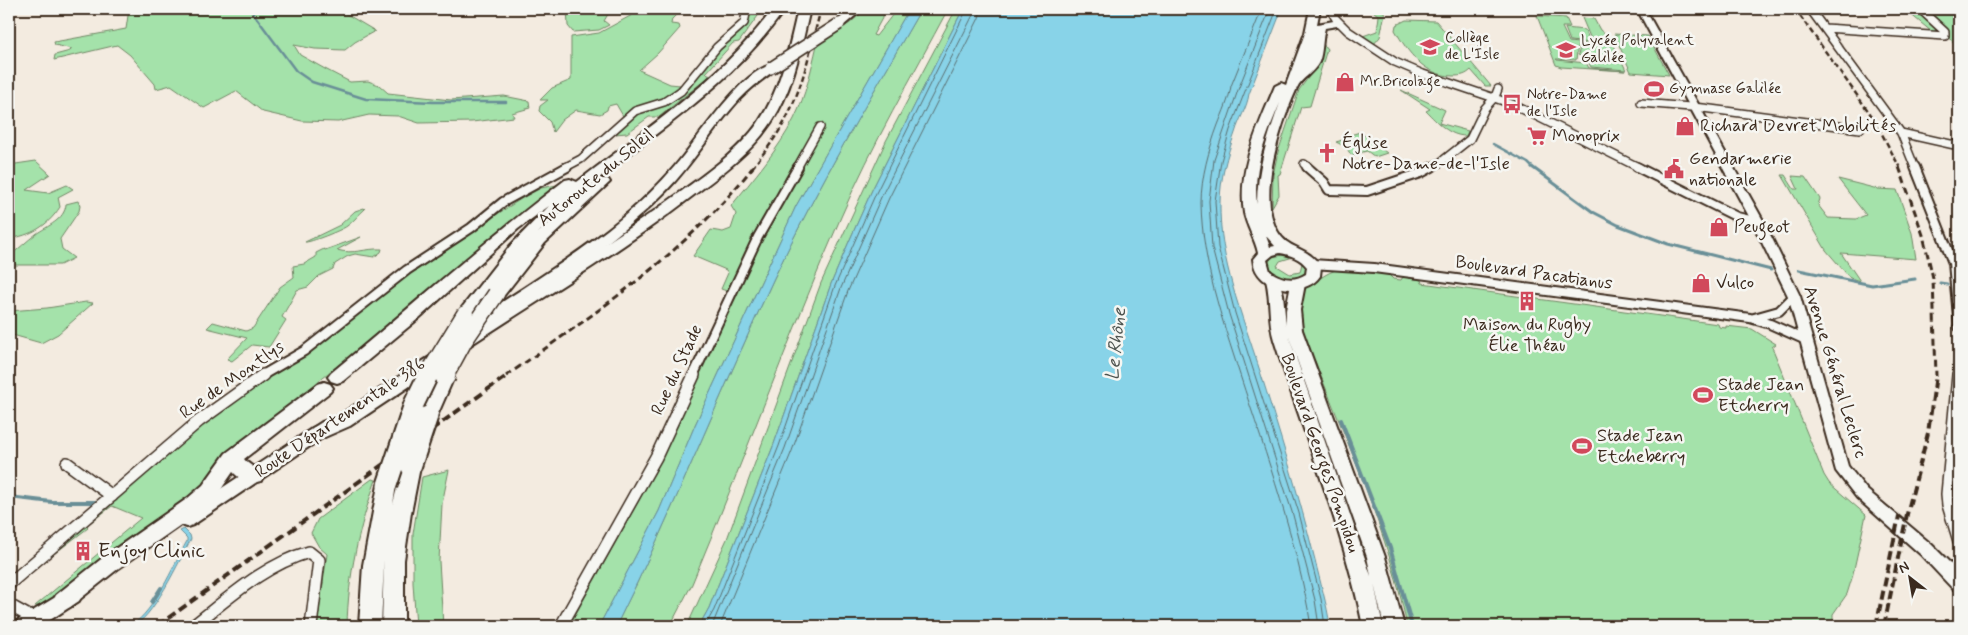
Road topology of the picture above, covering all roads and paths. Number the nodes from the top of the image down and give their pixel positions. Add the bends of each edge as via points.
1 (747, 9) edge
2 (779, 9) edge
3 (792, 9) edge
4 (804, 9) edge
5 (858, 9) edge
6 (1306, 9) edge
7 (1315, 9) edge
8 (1330, 9) edge
9 (1641, 9) edge
10 (1810, 9) edge
11 (1920, 9) edge
12 (1339, 23) junction
13 (1825, 28) junction
14 (1292, 85) junction
15 (1498, 89) dead end
16 (1495, 97) junction
17 (1641, 103) dead end
18 (1696, 107) junction
19 (820, 127) dead end
20 (1860, 129) dead end
21 (1901, 133) junction
22 (1959, 146) edge
23 (616, 158) junction
24 (1304, 164) dead end
25 (484, 218) joint
26 (1758, 222) junction
27 (1288, 250) junction
28 (1266, 254) junction
29 (1312, 264) junction
30 (1273, 280) junction
31 (1298, 284) junction
32 (1794, 296) junction
33 (1959, 306) edge
34 (1750, 318) junction
35 (1959, 326) edge
36 (1808, 341) junction
37 (1959, 360) edge
38 (318, 433) junction
39 (233, 458) junction
40 (67, 463) dead end
41 (254, 476) junction
42 (112, 496) junction
43 (1959, 541) edge
44 (1376, 557) junction
45 (1958, 580) edge
46 (9, 584) edge
47 (63, 601) junction
48 (9, 605) edge
49 (36, 624) edge
50 (193, 626) edge
51 (311, 626) edge
52 (370, 626) edge
53 (393, 626) edge
54 (561, 626) edge
55 (1373, 626) edge
56 (1394, 626) edge
57 (1400, 626) edge

1 - 25 street via 744,23 717,47 681,91 664,102 635,111 581,159 508,198
2 - 23 highway, Autoroute du Soleil via 756,40 728,69 690,103
3 - 53 highway, Autoroute du Soleil, bridge via 741,71 578,204 540,240 496,294 464,342 428,416 411,467 394,560
4 - 38 highway via 789,68 774,106 756,133 726,163 648,222 344,421
5 - 38 main road, Route Départementale 386, bridge via 753,81 732,101 684,164 616,230 578,259
6 - 28 main road via 1256,150 1252,174 1251,212
7 - 14 main road
8 - 12 street
9 - 18 main road, Avenue Général Leclerc
10 - 13 street
11 - 13 street via 1945,32 1945,36
12 - 14 main road via 1321,26 1311,67
12 - 16 street via 1366,44 1406,67
13 - 21 street
14 - 27 main road via 1268,157 1263,204 1268,228
15 - 16 street
16 - 24 street via 1485,108 1470,139 1426,171 1360,192 1329,190
16 - 26 street via 1737,217
17 - 18 street
18 - 20 street
18 - 26 main road, Avenue Général Leclerc
19 - 54 street, Rue du Stade via 758,236 656,457
21 - 22 street
21 - 33 street via 1946,245 1956,279
23 - 39 highway via 590,170 533,210 330,382
23 - 52 highway, Autoroute du Soleil, bridge via 571,194 527,236 488,281 430,372 414,404 387,485 373,565
25 - 42 street, Rue de Montlys via 407,270 304,351 199,420
26 - 32 main road, Avenue Général Leclerc
27 - 28 main road
27 - 29 main road via 1303,255
28 - 30 main road via 1260,260 1260,266
29 - 31 main road via 1313,276
29 - 34 street, Boulevard Pacatianus via 1374,268
30 - 31 main road
30 - 55 main road, Boulevard Georges Pompidou via 1277,290 1276,309 1281,338 1351,539
31 - 44 main road, Boulevard Georges Pompidou via 1292,317 1298,345
32 - 34 street, Boulevard Pacatianus via 1779,311
32 - 36 main road, Avenue Général Leclerc
33 - 35 street
34 - 36 street, Boulevard Pacatianus
36 - 45 main road, Avenue Général Leclerc via 1844,472 1864,497
37 - 43 street via 1947,494
38 - 41 main road, Route Départementale 386
39 - 41 highway via 242,470
39 - 47 highway via 210,490 195,504
40 - 42 street
41 - 47 main road, Route Départementale 386
42 - 46 street, Rue de Montlys
44 - 56 main road, Boulevard Georges Pompidou
44 - 57 main road
47 - 49 main road, Route Départementale 386
48 - 49 street
50 - 51 street via 274,566 309,552 319,560

